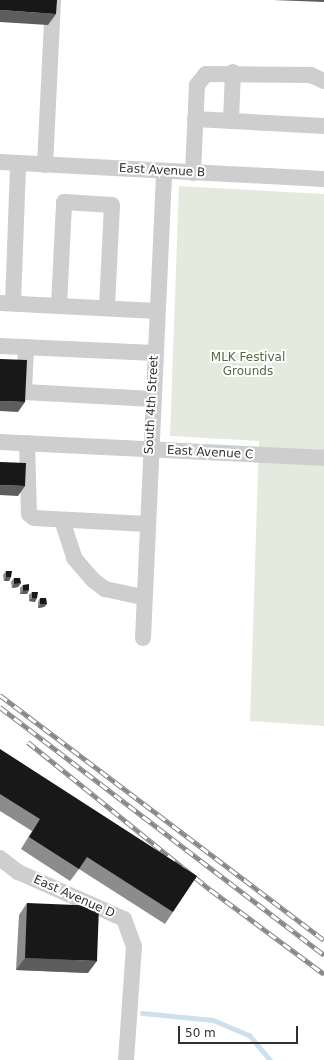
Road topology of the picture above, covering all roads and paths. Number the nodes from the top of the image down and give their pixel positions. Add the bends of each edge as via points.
1 (53, 0) edge
2 (233, 72) junction
3 (324, 81) edge
4 (195, 119) junction
5 (231, 121) junction
6 (324, 126) edge
7 (0, 162) edge
8 (18, 164) junction
9 (44, 165) junction
10 (164, 172) junction
11 (193, 173) junction
12 (324, 179) edge
13 (6, 303) edge
14 (59, 306) junction
15 (107, 308) junction
16 (157, 311) junction
17 (0, 346) edge
18 (26, 347) junction
19 (155, 353) junction
20 (153, 399) junction
21 (0, 442) edge
22 (27, 443) junction
23 (150, 450) junction
24 (324, 458) edge
25 (62, 520) junction
26 (147, 524) junction
27 (144, 597) junction
28 (143, 638) dead end
29 (0, 858) edge
30 (126, 1060) edge

1 - 9 street
2 - 3 street via 311,76
2 - 4 street via 214,72 200,79
2 - 5 street
4 - 5 street
4 - 11 street
5 - 6 street
7 - 8 street, East Avenue B
8 - 9 street, East Avenue B
8 - 13 street
9 - 10 street, East Avenue B
10 - 11 street, East Avenue B
10 - 16 street, South 4th Street
11 - 12 street, East Avenue B
13 - 14 street
14 - 15 street
14 - 15 street via 64,202 112,205
15 - 16 street
16 - 19 street, South 4th Street
17 - 18 street
18 - 19 street
18 - 20 street via 24,392
19 - 20 street, South 4th Street
20 - 23 street, South 4th Street
21 - 22 street, East Avenue C
22 - 23 street, East Avenue C
22 - 25 street via 29,514
23 - 24 street, East Avenue C
23 - 26 street, South 4th Street
25 - 26 street
25 - 27 street via 74,558 93,580 119,594
26 - 27 street, South 4th Street
27 - 28 street, South 4th Street
29 - 30 street, East Avenue D via 18,872 124,919 134,946

